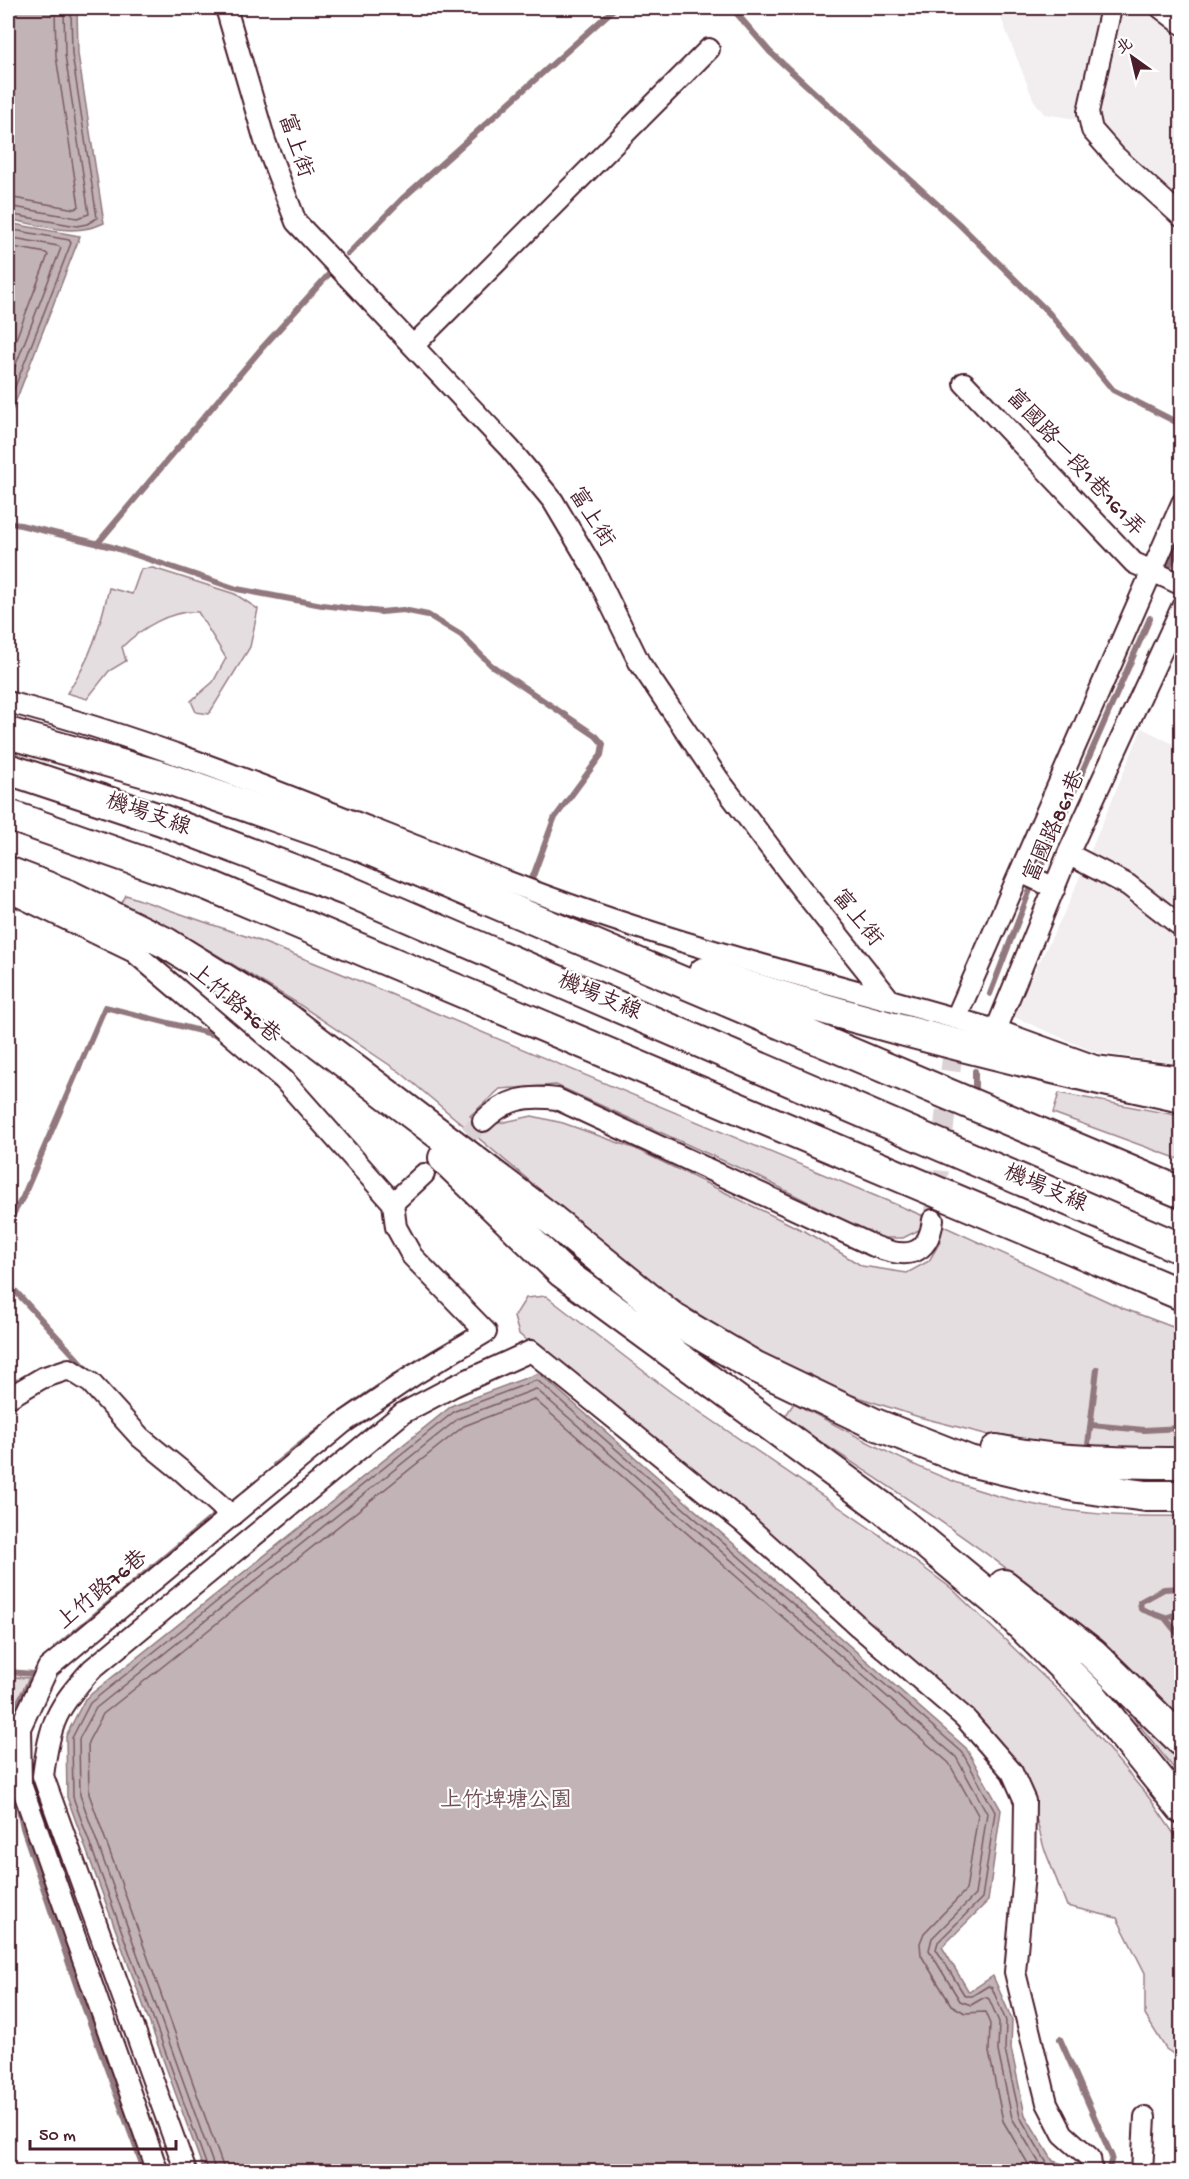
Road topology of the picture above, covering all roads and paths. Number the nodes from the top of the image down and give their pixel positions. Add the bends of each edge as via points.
1 (226, 8) edge
2 (1111, 8) edge
3 (1161, 8) edge
4 (1182, 24) edge
5 (709, 48) dead end
6 (1182, 217) edge
7 (413, 346) junction
8 (964, 383) dead end
9 (1182, 503) edge
10 (1152, 571) junction
11 (1182, 585) edge
12 (1182, 607) edge
13 (8, 702) edge
14 (8, 733) edge
15 (8, 769) edge
16 (8, 815) edge
17 (1068, 854) junction
18 (8, 872) edge
19 (1020, 872) junction
20 (1055, 888) junction
21 (8, 891) edge
22 (541, 922) junction
23 (1182, 927) edge
24 (890, 1000) junction
25 (956, 1018) junction
26 (996, 1030) junction
27 (349, 1067) junction
28 (1182, 1077) edge
29 (1182, 1097) edge
30 (985, 1110) junction
31 (483, 1120) tunnel mouth
32 (1182, 1172) edge
33 (424, 1174) dead end
34 (1182, 1193) edge
35 (393, 1203) junction
36 (933, 1220) tunnel mouth
37 (1182, 1249) edge
38 (1182, 1295) edge
39 (8, 1398) edge
40 (875, 1424) junction
41 (1182, 1463) edge
42 (1182, 1496) edge
43 (883, 1508) junction
44 (232, 1516) junction
45 (14, 1737) edge
46 (1182, 1741) edge
47 (1182, 1808) edge
48 (1146, 2117) dead end
49 (158, 2172) edge
50 (186, 2172) edge
51 (1092, 2172) edge
52 (1142, 2172) edge

1 - 7 street, 富上街 via 266,141 296,222
2 - 6 street via 1088,112 1092,130
3 - 4 street
5 - 7 street
7 - 24 street, 富上街 via 553,501 652,682 719,780
8 - 10 street, 富國路一段1巷161弄 via 1134,563
9 - 10 street, 富國路一段1巷161弄
10 - 11 street
10 - 19 street
12 - 17 street, 富國路861巷
13 - 24 street via 78,720 182,756 529,890 698,947
14 - 22 highway via 163,777 358,845
15 - 37 highway, 機場支線 via 162,820 346,890
16 - 38 highway, 機場支線 via 208,885
17 - 20 street, 富國路861巷
17 - 23 street via 1128,885
18 - 27 highway via 68,895 166,944 285,1017
19 - 20 street
19 - 25 street
20 - 26 street, 富國路861巷
21 - 35 street, 上竹路76巷 via 134,952 284,1080
22 - 29 highway via 890,1028 1041,1067
22 - 30 highway
24 - 25 street
25 - 26 street
26 - 28 street via 1095,1066
27 - 40 highway via 547,1216 674,1318 765,1371
27 - 43 highway via 562,1272
30 - 32 highway
30 - 34 highway
31 - 36 street via 514,1099 541,1097 565,1102 892,1252 923,1248 931,1235
33 - 35 street
35 - 44 street, 上竹路76巷 via 396,1227 412,1256 486,1332 343,1424
39 - 44 street via 42,1378 69,1369 91,1383 140,1437
40 - 41 highway via 1031,1457
40 - 42 highway via 969,1461 1018,1475 1146,1496
43 - 46 highway via 980,1567 1092,1653
43 - 47 highway via 1003,1607 1064,1666
44 - 45 street, 上竹路76巷 via 48,1668
45 - 49 street, 上竹路76巷 via 21,1784
48 - 52 street
50 - 51 street via 44,1776 49,1733 66,1698 92,1669 403,1413 531,1351 745,1524 965,1718 1012,1772 1025,1802 1024,1874 1015,1972 1047,2103 1063,2134 1090,2158

